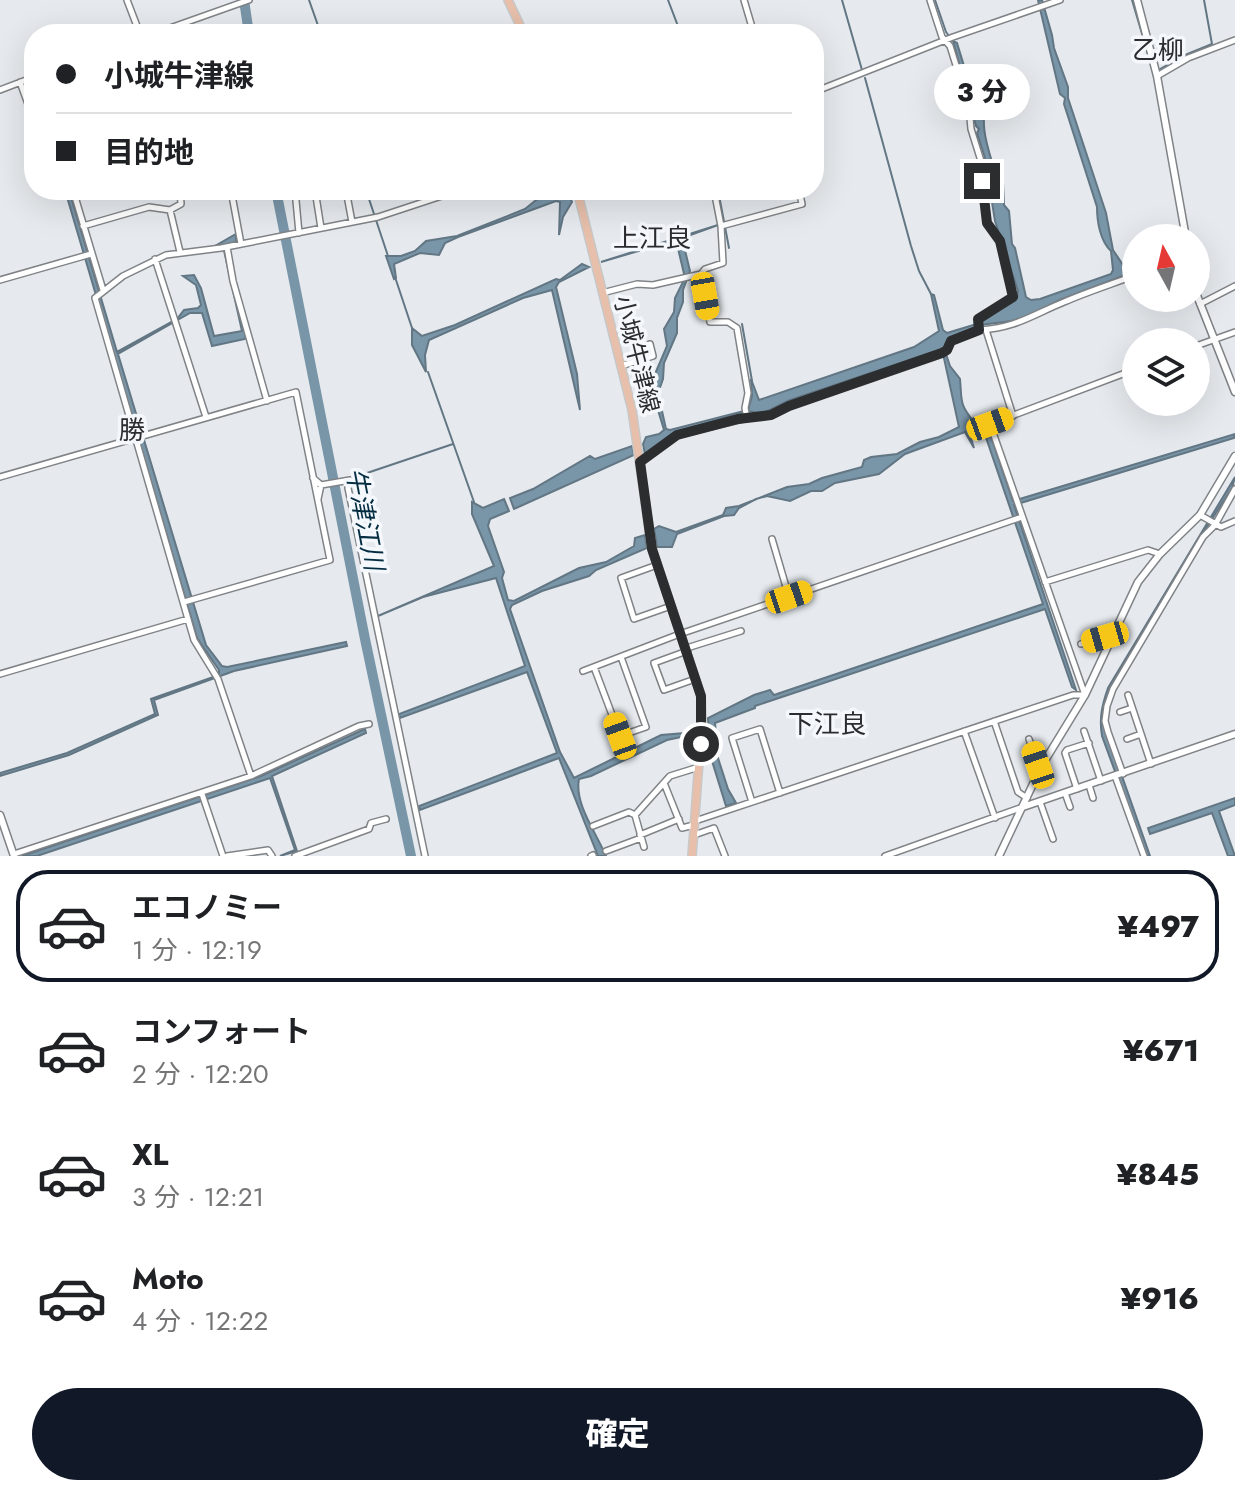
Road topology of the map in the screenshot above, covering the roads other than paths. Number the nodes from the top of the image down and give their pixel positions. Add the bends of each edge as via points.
1 (127, 0) edge
2 (249, 0) edge
3 (508, 0) edge
4 (744, 0) edge
5 (930, 0) edge
6 (1060, 0) edge
7 (1137, 0) edge
8 (136, 24) edge
9 (182, 24) edge
10 (519, 24) edge
11 (751, 24) edge
12 (949, 39) junction
13 (1235, 40) edge
14 (1157, 76) junction
15 (24, 81) edge
16 (20, 82) junction
17 (824, 88) edge
18 (0, 90) edge
19 (24, 93) edge
20 (76, 200) edge
21 (181, 200) edge
22 (233, 200) edge
23 (296, 200) edge
24 (317, 200) edge
25 (348, 200) edge
26 (429, 200) edge
27 (579, 200) edge
28 (717, 200) edge
29 (801, 200) edge
30 (170, 210) junction
31 (352, 222) junction
32 (1183, 224) edge
33 (724, 225) junction
34 (83, 226) junction
35 (321, 228) junction
36 (299, 233) junction
37 (241, 244) junction
38 (224, 248) junction
39 (180, 252) junction
40 (88, 255) junction
41 (155, 259) junction
42 (701, 274) junction
43 (0, 280) edge
44 (1122, 280) edge
45 (1235, 286) edge
46 (100, 293) junction
47 (602, 293) junction
48 (1210, 298) edge
49 (1202, 312) edge
50 (980, 328) junction
51 (1235, 332) edge
52 (1213, 340) junction
53 (1210, 341) edge
54 (650, 344) dead end
55 (621, 366) junction
56 (1122, 374) edge
57 (1235, 392) edge
58 (267, 401) junction
59 (746, 414) junction
60 (1013, 416) junction
61 (206, 417) junction
62 (135, 438) junction
63 (1235, 456) edge
64 (640, 462) junction
65 (0, 477) edge
66 (313, 477) junction
67 (321, 485) junction
68 (1235, 489) edge
69 (317, 500) junction
70 (1022, 517) junction
71 (1209, 520) junction
72 (1235, 521) edge
73 (772, 539) dead end
74 (1160, 554) junction
75 (657, 565) junction
76 (1045, 582) junction
77 (789, 597) junction
78 (184, 602) junction
79 (671, 606) junction
80 (188, 619) junction
81 (741, 631) dead end
82 (681, 635) junction
83 (1110, 640) junction
84 (1081, 644) dead end
85 (687, 651) junction
86 (621, 657) junction
87 (594, 667) junction
88 (583, 671) dead end
89 (0, 674) edge
90 (696, 678) junction
91 (1085, 695) junction
92 (1128, 695) dead end
93 (1132, 708) junction
94 (1120, 712) dead end
95 (994, 721) junction
96 (369, 724) dead end
97 (964, 731) junction
98 (1084, 731) dead end
99 (1141, 734) junction
100 (1235, 734) edge
101 (1029, 739) dead end
102 (1127, 739) dead end
103 (1089, 743) junction
104 (1151, 764) junction
105 (699, 767) junction
106 (1041, 767) junction
107 (1123, 774) junction
108 (251, 776) junction
109 (1115, 776) junction
110 (1101, 781) junction
111 (664, 783) junction
112 (1089, 785) junction
113 (1077, 789) junction
114 (780, 793) junction
115 (1065, 793) junction
116 (202, 794) junction
117 (1023, 795) junction
118 (1093, 798) dead end
119 (1040, 802) junction
120 (752, 803) junction
121 (1023, 807) junction
122 (1070, 807) dead end
123 (0, 815) edge
124 (635, 815) junction
125 (995, 818) junction
126 (386, 819) dead end
127 (679, 819) junction
128 (694, 823) junction
129 (593, 826) dead end
130 (694, 835) junction
131 (640, 836) junction
132 (1053, 839) dead end
133 (644, 847) dead end
134 (606, 851) dead end
135 (14, 855) edge
136 (225, 856) edge
137 (272, 856) edge
138 (295, 856) edge
139 (425, 856) edge
140 (692, 856) edge
141 (725, 856) edge
142 (885, 856) edge
143 (999, 856) edge
144 (1144, 856) edge

1 - 8 street
2 - 9 street
3 - 10 main road
4 - 11 street
5 - 12 street via 942,37
6 - 12 street
7 - 14 street
12 - 17 street
12 - 50 street via 981,161 987,223 1000,241 1013,297 978,319
13 - 14 street
14 - 32 street
15 - 16 street
16 - 18 street
16 - 19 street
20 - 34 street
21 - 30 street
22 - 37 street
23 - 36 street
24 - 35 street
25 - 31 street
26 - 31 street
27 - 47 main road, 小城牛津線
28 - 33 street
29 - 33 street via 802,204
30 - 34 street via 149,207
30 - 39 street
31 - 35 street
33 - 42 street via 723,263
34 - 40 street
35 - 36 street
36 - 37 street
37 - 38 street
38 - 39 street
38 - 58 street
39 - 41 street
40 - 43 street
40 - 46 street
41 - 46 street
41 - 61 street
42 - 47 street
42 - 59 street via 710,322 737,328 748,393
44 - 50 street via 1028,320
45 - 48 street
46 - 62 street via 95,298
47 - 55 main road, 小城牛津線
49 - 52 street
50 - 59 street via 951,341 944,352 771,415
50 - 60 street
51 - 52 street
52 - 53 street
52 - 57 street
54 - 55 street via 653,356
55 - 64 main road, 小城牛津線
56 - 60 street
58 - 61 street
58 - 66 street via 296,392
59 - 64 street via 677,435
60 - 70 street via 990,424
61 - 62 street
62 - 65 street
62 - 78 street
63 - 71 street
64 - 75 main road, 小城牛津線
66 - 67 street
66 - 69 street
67 - 69 street
67 - 139 street via 350,480
68 - 71 street
69 - 78 street via 330,560
70 - 76 street
70 - 77 street
71 - 72 street via 1221,527
71 - 74 street
71 - 107 street via 1113,689 1105,721
73 - 77 street
74 - 76 street via 1148,550
74 - 83 street via 1138,582
75 - 79 main road, 小城牛津線
75 - 79 street via 621,578 634,619
76 - 91 street
77 - 82 street
78 - 80 street
79 - 82 main road, 小城牛津線
80 - 89 street
80 - 108 street via 217,677
81 - 85 street
82 - 85 main road, 小城牛津線
82 - 86 street
83 - 84 street
83 - 91 street
85 - 90 main road, 小城牛津線
85 - 90 street via 654,663 664,690
86 - 87 street
86 - 87 street via 646,727 633,732 620,736
87 - 88 street
90 - 105 main road, 小城牛津線 via 702,720
91 - 95 street
91 - 106 street
92 - 93 street
93 - 94 street
93 - 99 street
95 - 97 street
95 - 117 street
96 - 108 street
97 - 114 street
97 - 125 street
98 - 103 street
99 - 102 street
99 - 104 street
100 - 104 street
101 - 106 street
103 - 110 street
103 - 113 street via 1065,753
104 - 107 street
105 - 111 street
105 - 128 main road, 小城牛津線
106 - 117 street
107 - 109 street
108 - 116 street
109 - 110 street
109 - 144 street
110 - 112 street
111 - 124 street
111 - 127 street
112 - 113 street
112 - 118 street
113 - 115 street
114 - 120 street
114 - 120 street via 760,729 732,738
115 - 119 street
115 - 122 street
116 - 135 street
116 - 136 street
117 - 121 street
119 - 121 street
119 - 132 street
120 - 128 street
121 - 125 street
121 - 143 street
123 - 135 street
124 - 129 street via 629,812
124 - 131 street
125 - 142 street
126 - 138 street
127 - 128 street via 682,828
127 - 131 street
128 - 130 main road, 小城牛津線
130 - 140 main road, 小城牛津線
130 - 141 street via 714,828
131 - 133 street
131 - 134 street
136 - 137 street via 268,850

